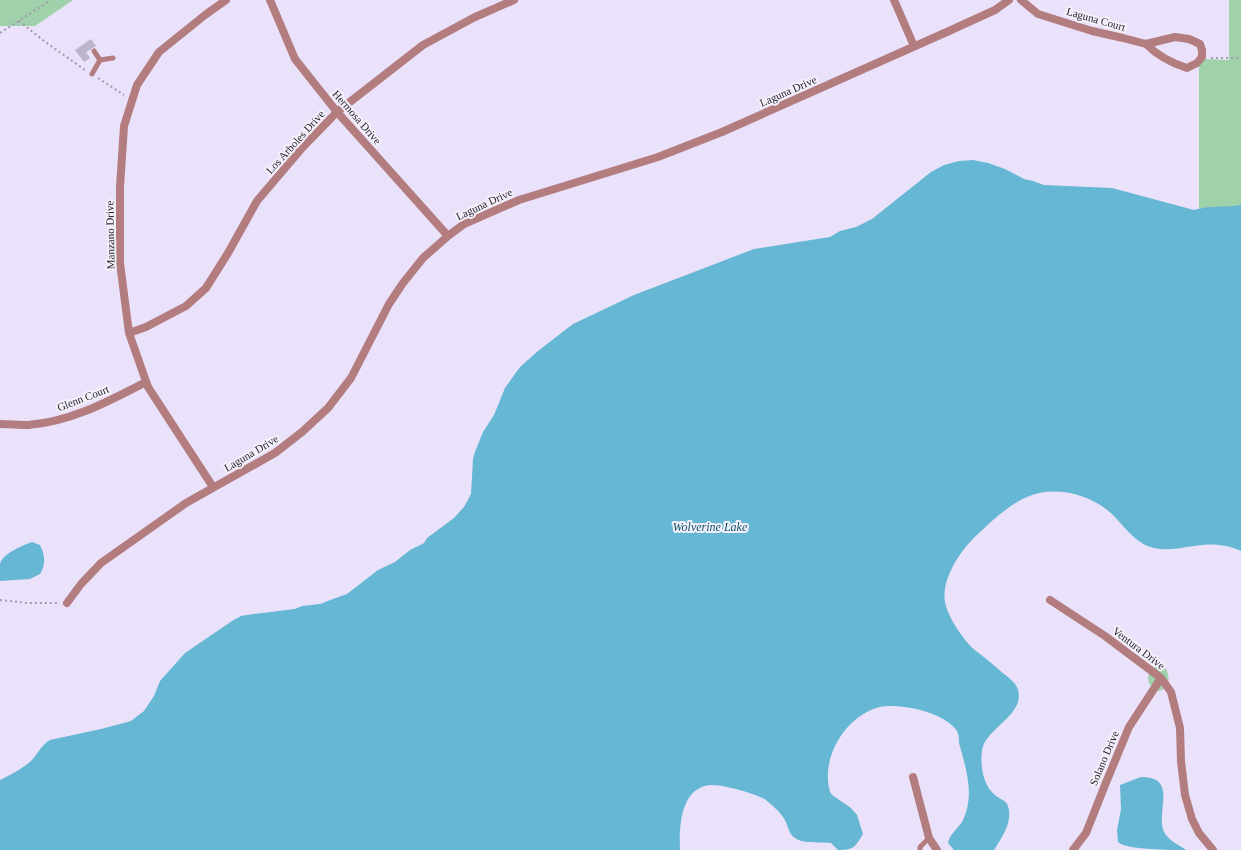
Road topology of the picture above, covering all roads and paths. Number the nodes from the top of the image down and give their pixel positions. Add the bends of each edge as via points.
1 (51, 0) edge
2 (226, 0) edge
3 (270, 0) edge
4 (514, 0) edge
5 (894, 0) edge
6 (1008, 0) edge
7 (1021, 0) edge
8 (19, 21) junction
9 (0, 32) edge
10 (1146, 44) junction
11 (914, 46) junction
12 (94, 51) dead end
13 (113, 58) dead end
14 (1202, 58) junction
15 (1241, 58) edge
16 (100, 60) junction
17 (92, 74) junction
18 (132, 100) junction
19 (337, 112) junction
20 (448, 236) junction
21 (129, 333) junction
22 (146, 382) junction
23 (0, 424) edge
24 (213, 487) junction
25 (0, 600) edge
26 (1050, 600) dead end
27 (67, 603) joint
28 (1161, 678) junction
29 (913, 777) dead end
30 (929, 838) junction
31 (920, 850) edge
32 (937, 850) edge
33 (1073, 850) edge
34 (1213, 850) edge

1 - 8 path
2 - 18 street, Manzano Drive via 159,52 137,85
3 - 19 street, Hermosa Drive via 295,59
4 - 19 street, Los Arboles Drive via 475,17 423,45
5 - 11 street
6 - 11 street, Laguna Drive via 994,10
7 - 10 street, Laguna Court via 1038,14
8 - 9 path
8 - 17 path
10 - 14 street, Laguna Court via 1174,64 1187,68
10 - 14 street, Laguna Court via 1175,37 1189,39 1200,44
11 - 20 street, Laguna Drive via 855,74 658,157 519,200 470,221
12 - 16 lane
13 - 16 lane
14 - 15 path
16 - 17 lane
17 - 18 path
18 - 21 street, Manzano Drive via 124,126 120,187 120,263
19 - 20 street, Hermosa Drive
19 - 21 street, Los Arboles Drive via 303,147 258,201 206,288 186,306
20 - 24 street, Laguna Drive via 423,258 402,283 350,378 328,408 275,453
21 - 22 street, Manzano Drive
22 - 23 street, Glenn Court via 101,405 64,418 28,424
22 - 24 street, Manzano Drive
24 - 27 street, Laguna Drive via 170,513 101,563
25 - 27 path
26 - 28 street, Ventura Drive via 1105,636
28 - 33 street, Solano Drive via 1129,727 1086,833
28 - 34 street, Ventura Drive via 1171,692 1180,728 1185,795 1192,819 1199,833
29 - 30 street
30 - 31 lane
30 - 32 street

